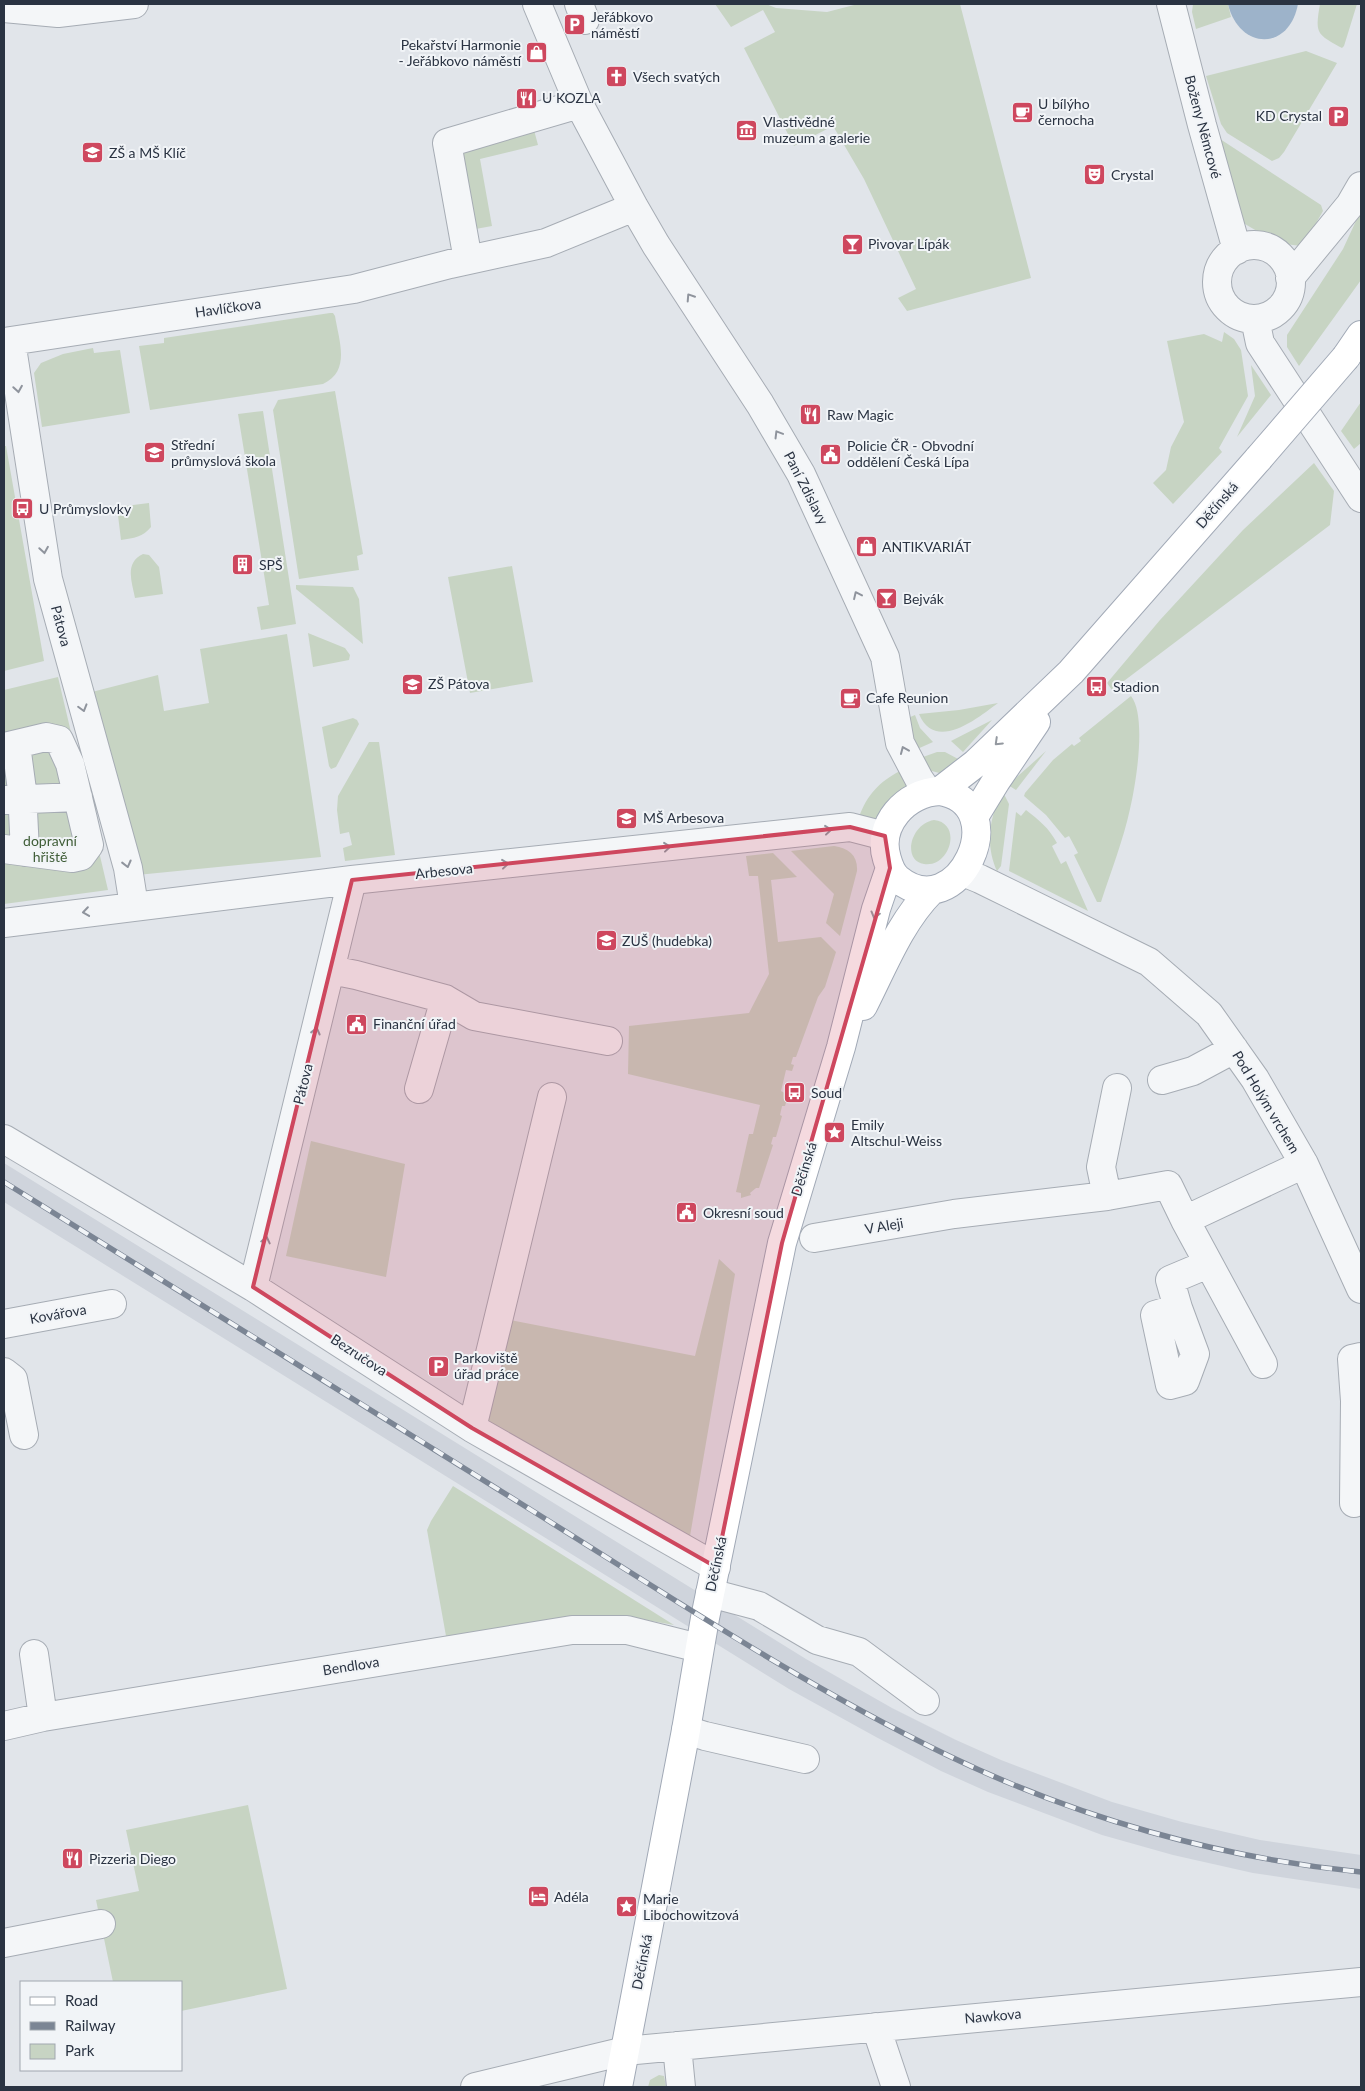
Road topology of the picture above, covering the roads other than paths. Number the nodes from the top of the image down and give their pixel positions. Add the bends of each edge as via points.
1 (134, 4) edge
2 (537, 4) edge
3 (1171, 4) edge
4 (4, 8) edge
5 (578, 104) junction
6 (1361, 186) edge
7 (634, 207) junction
8 (1237, 250) junction
9 (459, 262) junction
10 (1290, 278) junction
11 (1255, 319) junction
12 (1361, 335) edge
13 (7, 342) edge
14 (1361, 498) edge
15 (1071, 672) junction
16 (10, 746) edge
17 (934, 792) junction
18 (78, 797) junction
19 (13, 801) edge
20 (974, 817) junction
21 (885, 836) junction
22 (14, 851) edge
23 (890, 868) junction
24 (963, 872) junction
25 (352, 880) junction
26 (931, 890) junction
27 (134, 906) junction
28 (4, 924) edge
29 (331, 970) junction
30 (445, 999) junction
31 (608, 1041) dead end
32 (841, 1047) junction
33 (1234, 1049) junction
34 (1162, 1080) dead end
35 (1116, 1088) dead end
36 (419, 1089) dead end
37 (552, 1097) dead end
38 (4, 1139) edge
39 (1304, 1164) junction
40 (1107, 1196) junction
41 (1185, 1220) junction
42 (814, 1238) dead end
43 (1208, 1264) junction
44 (253, 1288) junction
45 (1361, 1289) edge
46 (112, 1304) dead end
47 (1178, 1308) dead end
48 (4, 1324) edge
49 (1361, 1357) edge
50 (1262, 1364) dead end
51 (4, 1372) edge
52 (472, 1428) junction
53 (24, 1435) dead end
54 (1354, 1503) dead end
55 (716, 1567) junction
56 (710, 1594) junction
57 (699, 1648) junction
58 (34, 1654) dead end
59 (925, 1700) dead end
60 (43, 1717) junction
61 (4, 1726) edge
62 (686, 1730) junction
63 (805, 1758) dead end
64 (101, 1924) dead end
65 (4, 1943) edge
66 (1361, 1982) edge
67 (876, 2027) junction
68 (677, 2046) junction
69 (625, 2051) junction
70 (474, 2087) edge
71 (618, 2087) edge
72 (681, 2087) edge
73 (896, 2087) edge

1 - 4 street via 58,12
2 - 5 street
3 - 8 street, Boženy Němcové
5 - 7 street, Paní Zdislavy
5 - 9 street via 447,143
6 - 10 street via 1350,205
7 - 9 street, Havlíčkova via 546,243
17 -> 7 street, Paní Zdislavy via 908,760 900,743 885,656 801,474
8 - 10 street via 1258,245 1269,249 1287,266
8 - 11 street via 1225,259 1219,270 1218,293 1232,312 1243,318
9 - 13 street, Havlíčkova via 354,289
10 - 11 street via 1286,301 1278,311
11 - 14 street via 1260,343
12 - 15 main road, Děčínská, bridge via 1346,357
13 -> 27 street, Pátova via 48,579 128,868
15 -> 17 main road, Děčínská via 975,764
15 - 20 main road, Děčínská
16 - 18 street via 46,738 59,740 68,758
16 - 19 street
17 - 20 main road via 960,799
17 - 21 main road, Děčínská via 918,796 899,809
18 - 19 street
18 - 22 street via 89,845 81,856 72,858
19 - 22 street
20 - 24 main road via 977,829 974,847
21 - 23 main road via 885,854
25 -> 21 street, Arbesova via 850,827
23 - 26 main road via 904,884
23 -> 32 main road, Děčínská via 876,909
24 - 26 main road, Děčínská via 942,887
24 - 33 street, Pod Holým vrchem via 1149,962 1208,1014
25 - 27 street, Arbesova
25 - 29 street, Pátova
26 - 32 main road, Děčínská via 917,904 904,925
27 -> 28 street, Arbesova
29 - 30 street
44 -> 29 street, Pátova
30 - 31 street via 474,1016
30 - 36 street
32 - 55 main road, Děčínská via 782,1243
33 - 34 street via 1193,1070
33 - 39 street, Pod Holým vrchem via 1256,1079
35 - 40 street via 1101,1167
37 - 52 street
38 - 44 street, Bezručova
39 - 41 street
39 - 45 street, Pod Holým vrchem
40 - 41 street, V Aleji via 1168,1185
40 - 42 street, V Aleji via 954,1214
41 - 43 street
43 - 47 street via 1170,1280
43 - 50 street
44 - 52 street, Bezručova
46 - 48 street, Kovářova
49 - 54 street via 1352,1359
51 - 53 street via 13,1379
52 - 55 street, Bezručova
55 - 56 main road, Děčínská
56 - 57 main road, Děčínská
56 - 59 street via 759,1606 817,1640 859,1652
57 - 60 street, Bendlova via 628,1630 572,1630
57 - 62 main road, Děčínská
58 - 60 street
60 - 61 street, Bendlova
62 - 63 street
62 - 69 main road, Děčínská
64 - 65 street
66 - 67 street, Nawkova
67 - 68 street, Nawkova
67 - 73 street
68 - 69 street, Nawkova
68 - 72 street
69 - 70 street, Nawkova
69 - 71 main road, Děčínská

